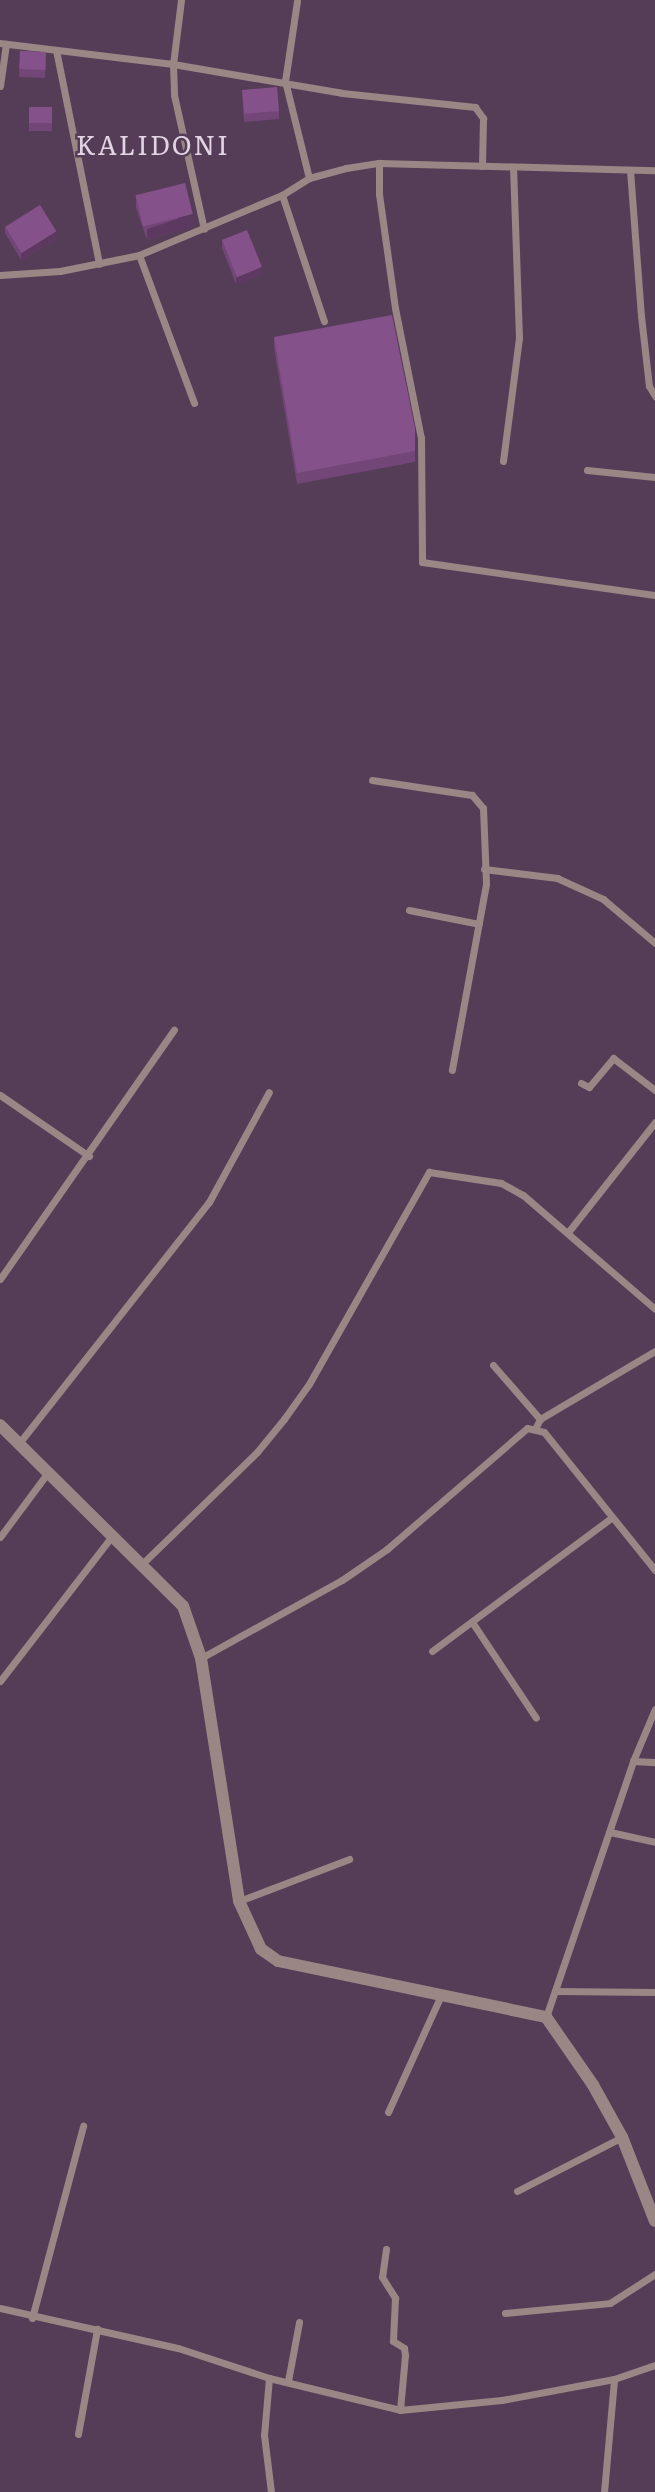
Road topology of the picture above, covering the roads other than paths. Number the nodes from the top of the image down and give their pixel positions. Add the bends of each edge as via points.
1 (181, 0) edge
2 (297, 1) edge
3 (3, 43) edge
4 (56, 50) junction
5 (173, 64) junction
6 (285, 81) junction
7 (0, 86) edge
8 (379, 163) junction
9 (482, 166) junction
10 (513, 167) junction
11 (630, 170) junction
12 (655, 170) edge
13 (309, 178) junction
14 (282, 195) junction
15 (204, 229) junction
16 (139, 254) junction
17 (99, 264) junction
18 (0, 275) edge
19 (324, 321) dead end
20 (655, 396) edge
21 (194, 403) dead end
22 (503, 461) dead end
23 (587, 470) dead end
24 (655, 477) edge
25 (655, 595) edge
26 (372, 780) dead end
27 (484, 869) junction
28 (409, 910) dead end
29 (479, 925) junction
30 (655, 943) edge
31 (174, 1030) dead end
32 (452, 1070) dead end
33 (581, 1083) dead end
34 (655, 1090) edge
35 (269, 1092) dead end
36 (0, 1095) edge
37 (655, 1122) edge
38 (89, 1156) junction
39 (569, 1231) junction
40 (0, 1279) edge
41 (655, 1309) edge
42 (655, 1352) edge
43 (493, 1365) dead end
44 (538, 1423) junction
45 (0, 1425) edge
46 (20, 1442) junction
47 (49, 1471) junction
48 (611, 1518) junction
49 (114, 1534) junction
50 (0, 1537) edge
51 (144, 1562) junction
52 (655, 1570) edge
53 (472, 1622) junction
54 (432, 1651) dead end
55 (201, 1658) junction
56 (0, 1681) edge
57 (655, 1709) edge
58 (536, 1718) dead end
59 (633, 1761) junction
60 (655, 1762) edge
61 (610, 1832) junction
62 (655, 1842) edge
63 (349, 1859) dead end
64 (239, 1901) junction
65 (555, 1991) junction
66 (655, 1992) edge
67 (441, 1994) junction
68 (546, 2017) junction
69 (388, 2112) dead end
70 (83, 2126) dead end
71 (622, 2137) junction
72 (517, 2191) dead end
73 (655, 2221) edge
74 (386, 2249) dead end
75 (655, 2274) edge
76 (0, 2308) edge
77 (505, 2313) dead end
78 (32, 2318) junction
79 (299, 2322) dead end
80 (97, 2329) junction
81 (655, 2365) edge
82 (269, 2378) junction
83 (614, 2379) junction
84 (288, 2381) junction
85 (400, 2410) junction
86 (78, 2434) dead end
87 (271, 2492) edge
88 (604, 2492) edge

1 - 5 street
2 - 6 street
3 - 4 street
3 - 7 street
4 - 5 street
4 - 17 street
5 - 6 street
5 - 15 street via 174,95
6 - 9 street via 342,93 479,109 483,118
6 - 13 street
8 - 9 street
8 - 13 street
8 - 25 street via 395,308 421,438 422,562
9 - 10 street
10 - 11 street
10 - 22 street via 519,338
11 - 12 street
11 - 20 street via 641,316 649,386
13 - 14 street
14 - 15 street
14 - 19 street
15 - 16 street
16 - 17 street
16 - 21 street
17 - 18 street
23 - 24 street
26 - 27 street via 480,800
27 - 29 street
27 - 30 street via 557,878 603,899
28 - 29 street
29 - 32 street
31 - 38 street
33 - 34 street via 589,1087 613,1058
35 - 46 street via 209,1202
36 - 38 street
37 - 39 street
38 - 40 street
39 - 41 street
39 - 51 street via 501,1183 429,1172 309,1384 284,1419 257,1452
42 - 44 street
43 - 44 street
44 - 48 street
44 - 55 street via 519,1430 387,1549 342,1580
45 - 46 street
46 - 47 street
47 - 49 street
47 - 50 street
48 - 52 street
48 - 53 street
49 - 51 street
49 - 56 street
51 - 55 street via 183,1606
53 - 54 street
53 - 58 street
55 - 64 street
57 - 59 street
59 - 60 street
59 - 61 street
61 - 62 street
61 - 65 street
63 - 64 street
64 - 67 street via 261,1949 278,1961
65 - 66 street
65 - 68 street
67 - 68 street
67 - 69 street
68 - 71 street
70 - 78 street
71 - 72 street
71 - 73 street
74 - 85 street via 382,2277 395,2298 393,2341 404,2348 405,2355
75 - 77 street via 610,2303
76 - 78 street
78 - 80 street
79 - 84 street
80 - 82 street via 178,2348
80 - 86 street
81 - 83 street
82 - 84 street
82 - 87 street via 264,2435
83 - 85 street via 456,2408
83 - 88 street
84 - 85 street

